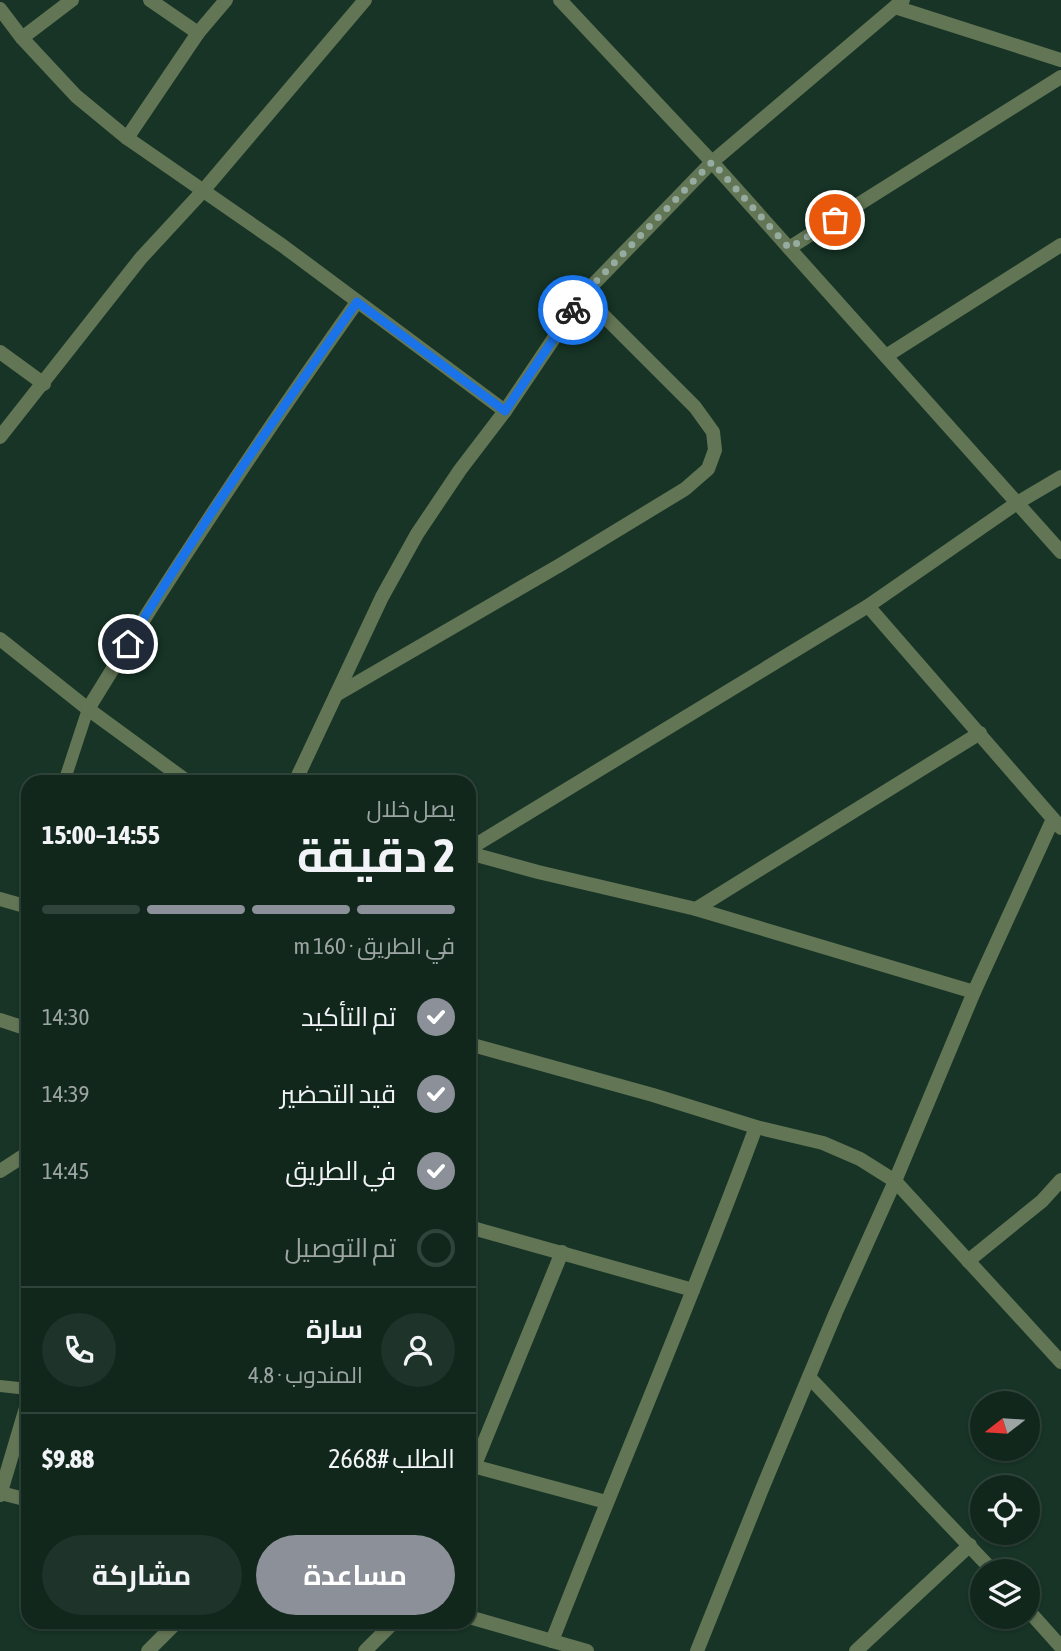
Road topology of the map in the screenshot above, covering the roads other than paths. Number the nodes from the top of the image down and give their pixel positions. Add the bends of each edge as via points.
1 (72, 0) edge
2 (150, 0) edge
3 (226, 0) edge
4 (365, 0) edge
5 (561, 0) edge
6 (899, 4) edge
7 (0, 9) edge
8 (198, 33) junction
9 (22, 38) junction
10 (1061, 60) edge
11 (1061, 77) edge
12 (127, 138) junction
13 (712, 162) junction
14 (202, 192) junction
15 (1061, 245) edge
16 (789, 248) junction
17 (583, 295) junction
18 (357, 302) junction
19 (0, 352) edge
20 (886, 356) junction
21 (44, 384) junction
22 (505, 411) junction
23 (0, 437) edge
24 (1061, 478) edge
25 (1017, 503) junction
26 (1061, 552) edge
27 (868, 606) junction
28 (0, 639) edge
29 (335, 695) junction
30 (88, 709) junction
31 (980, 733) junction
32 (66, 775) edge
33 (178, 775) edge
34 (298, 775) edge
35 (1057, 823) edge
36 (476, 847) edge
37 (476, 853) edge
38 (0, 899) edge
39 (21, 901) edge
40 (696, 909) junction
41 (974, 992) junction
42 (0, 1020) edge
43 (21, 1027) edge
44 (476, 1046) edge
45 (756, 1127) junction
46 (21, 1158) edge
47 (0, 1171) edge
48 (1061, 1180) edge
49 (895, 1181) junction
50 (476, 1229) edge
51 (562, 1252) junction
52 (968, 1261) junction
53 (693, 1290) junction
54 (1061, 1362) edge
55 (809, 1377) junction
56 (0, 1386) edge
57 (21, 1388) edge
58 (21, 1424) edge
59 (476, 1456) edge
60 (476, 1467) edge
61 (0, 1494) edge
62 (21, 1498) edge
63 (606, 1502) junction
64 (970, 1545) junction
65 (982, 1559) edge
66 (476, 1619) edge
67 (1040, 1624) edge
68 (170, 1629) edge
69 (387, 1629) edge
70 (552, 1640) junction
71 (1061, 1647) edge
72 (148, 1651) edge
73 (365, 1651) edge
74 (587, 1651) edge
75 (698, 1651) edge
76 (856, 1651) edge

1 - 9 street
2 - 8 street
3 - 8 street
4 - 14 street
5 - 13 street
6 - 10 street
6 - 13 street
7 - 9 street
8 - 12 street
9 - 12 street via 76,96
11 - 16 street
12 - 14 street
13 - 16 street
13 - 17 street
14 - 18 street
14 - 21 street via 141,258
15 - 20 street
16 - 20 street
17 - 22 street
17 - 29 street via 695,407 713,432 716,450 708,469 685,489 560,565
18 - 22 street
18 - 30 street via 168,579
19 - 21 street
20 - 25 street
21 - 23 street
22 - 29 street via 417,534
24 - 25 street
25 - 26 street
25 - 27 street
27 - 31 street
27 - 36 street
28 - 30 street
29 - 34 street
30 - 32 lane
30 - 33 street
31 - 35 street
31 - 40 street
35 - 41 street
37 - 40 street
38 - 39 street
40 - 41 street
41 - 49 street
42 - 43 street
44 - 45 street
45 - 49 street via 823,1143
45 - 53 street
46 - 47 street
48 - 52 street
49 - 52 street
49 - 55 street
50 - 51 street
51 - 53 street
51 - 59 street
52 - 54 street
53 - 63 street
55 - 64 street
55 - 75 street
56 - 57 lane
58 - 61 street
60 - 63 street
61 - 62 street
63 - 70 street
64 - 65 street
64 - 76 street
66 - 70 street
67 - 71 street
68 - 72 street
69 - 73 street
70 - 74 street

